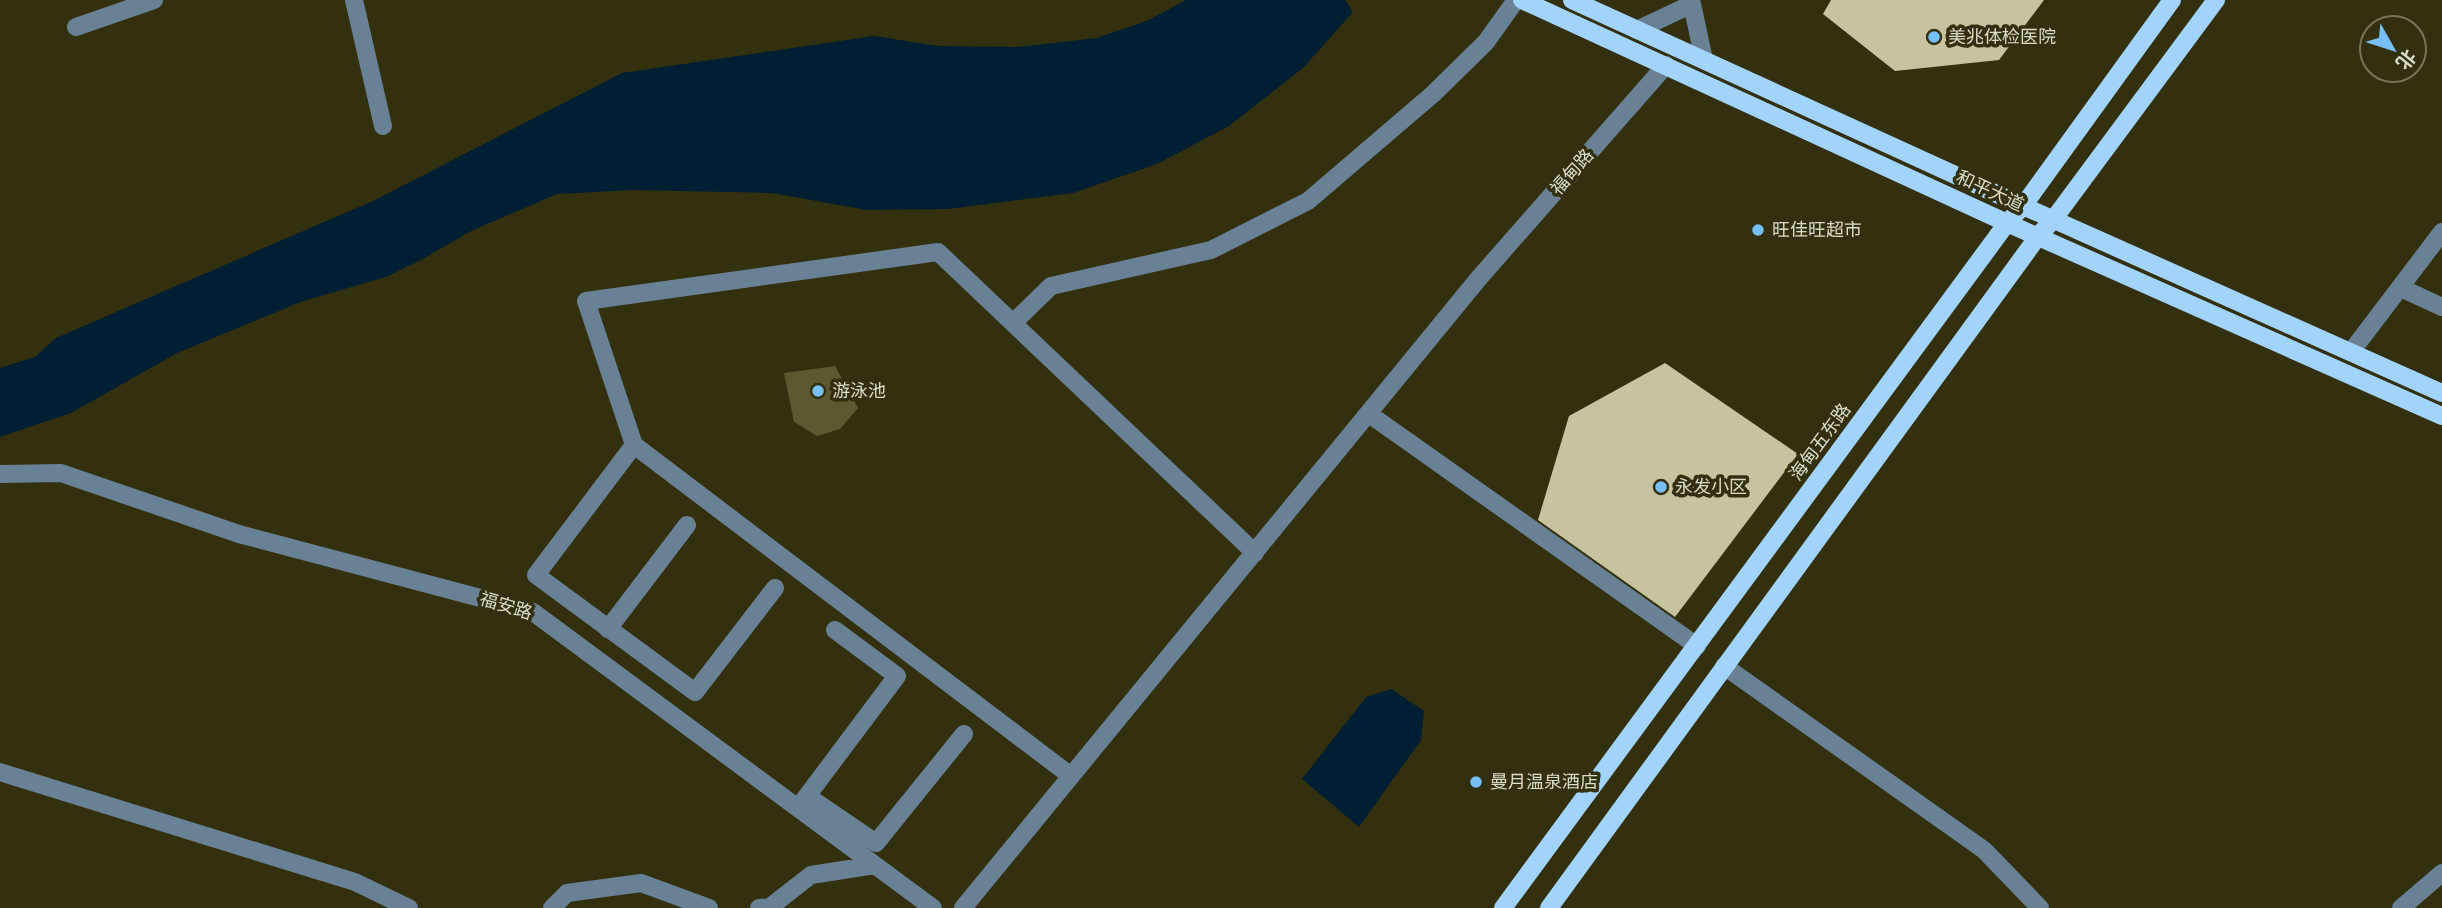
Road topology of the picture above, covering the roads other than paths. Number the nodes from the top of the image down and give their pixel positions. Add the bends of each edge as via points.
1 (154, 0) edge
2 (354, 0) edge
3 (1516, 0) edge
4 (1522, 0) edge
5 (1572, 0) edge
6 (2172, 0) edge
7 (2216, 0) edge
8 (1693, 2) edge
9 (76, 27) dead end
10 (1637, 30) junction
11 (1704, 60) junction
12 (1666, 65) junction
13 (383, 126) dead end
14 (2023, 206) junction
15 (2053, 220) junction
16 (2007, 223) junction
17 (2442, 232) edge
18 (2039, 235) junction
19 (2401, 288) junction
20 (2442, 307) edge
21 (1013, 323) junction
22 (2351, 352) junction
23 (2442, 393) edge
24 (1369, 414) junction
25 (2442, 416) edge
26 (634, 445) junction
27 (1, 476) edge
28 (687, 525) dead end
29 (1255, 553) junction
30 (775, 588) dead end
31 (608, 629) junction
32 (835, 630) dead end
33 (1697, 646) junction
34 (1724, 666) junction
35 (964, 734) dead end
36 (0, 772) edge
37 (1071, 776) junction
38 (803, 802) junction
39 (875, 865) junction
40 (2442, 873) edge
41 (409, 908) edge
42 (552, 908) edge
43 (709, 908) edge
44 (759, 908) edge
45 (933, 908) edge
46 (962, 908) edge
47 (1503, 908) edge
48 (1549, 908) edge
49 (2040, 908) edge
50 (2402, 908) edge

1 - 9 street
2 - 13 street
3 - 21 street via 1486,42 1433,94 1308,201 1212,250 1051,286
4 - 12 main road, 和平大道
5 - 10 main road, 和平大道
6 - 14 main road, 海甸五东路
7 - 15 main road
8 - 10 street
8 - 11 street
10 - 11 main road, 和平大道
11 - 14 main road, 和平大道
12 - 16 main road, 和平大道
12 - 24 street, 福甸路 via 1479,278
14 - 15 main road, 和平大道
14 - 16 main road, 海甸五东路
15 - 18 main road
15 - 22 main road, 和平大道
16 - 18 main road, 和平大道
16 - 33 main road, 海甸五东路
17 - 19 street
18 - 25 main road, 和平大道
18 - 34 main road
19 - 20 street
19 - 22 street
21 - 26 street via 939,252 586,301
21 - 29 street
22 - 23 main road, 和平大道
24 - 29 street, 福甸路
24 - 33 street
26 - 31 street via 536,575
26 - 37 street
27 - 38 street, 福安路 via 61,473 239,534 533,612
28 - 31 street
29 - 37 street, 福甸路
30 - 31 street via 695,692
32 - 38 street via 897,676
33 - 47 main road, 海甸五东路
34 - 48 main road
34 - 49 street via 1984,850
35 - 38 street via 876,843
36 - 41 street via 355,882
37 - 46 street, 福甸路
38 - 39 street, 福安路
39 - 44 street via 811,875 770,907
39 - 45 street, 福安路
40 - 50 street
42 - 43 street via 567,893 640,883

